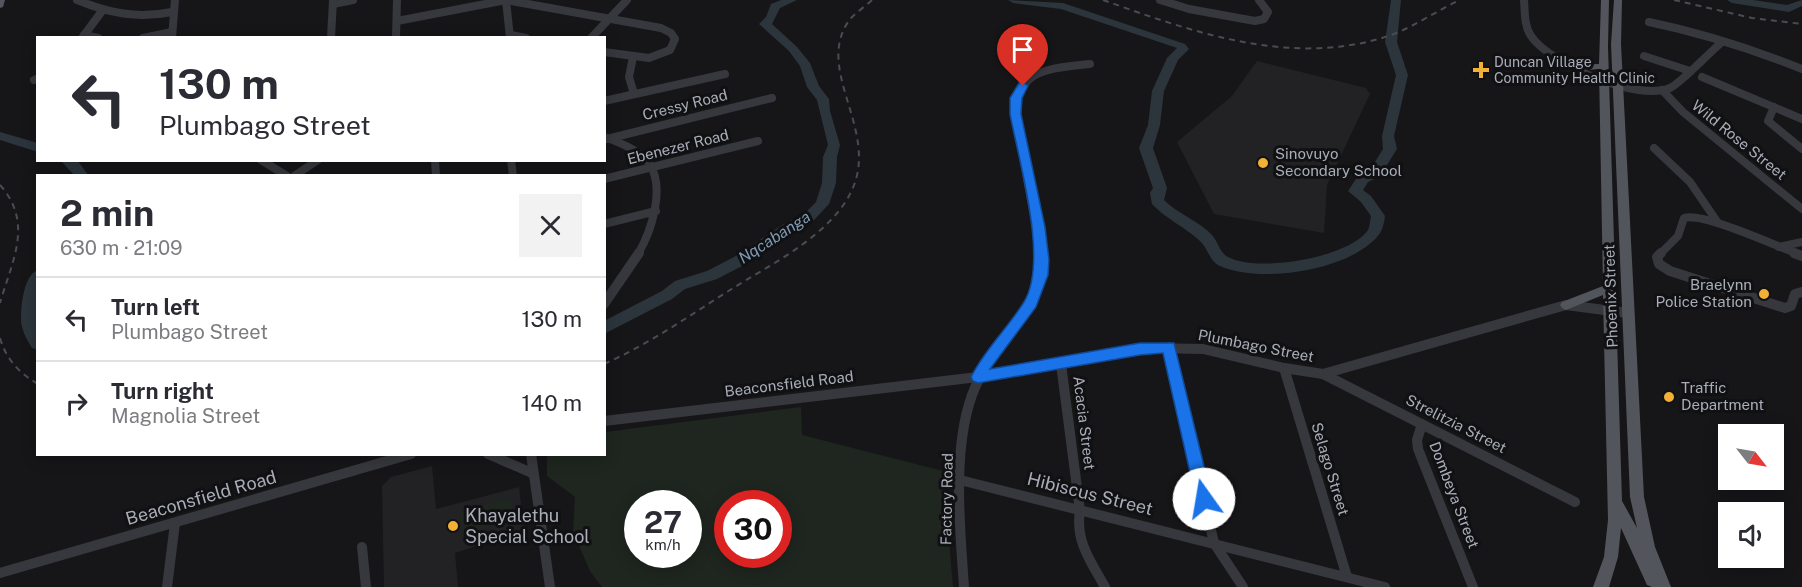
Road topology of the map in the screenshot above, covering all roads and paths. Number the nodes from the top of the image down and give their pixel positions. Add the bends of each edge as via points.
1 (1, 0) edge
2 (77, 0) edge
3 (175, 0) edge
4 (353, 0) edge
5 (397, 0) edge
6 (506, 0) edge
7 (627, 0) edge
8 (1160, 0) edge
9 (1524, 0) edge
10 (1605, 0) edge
11 (1618, 0) edge
12 (333, 2) edge
13 (1261, 2) edge
14 (0, 5) edge
15 (102, 11) junction
16 (172, 12) junction
17 (609, 18) junction
18 (397, 21) junction
19 (1649, 22) dead end
20 (172, 35) edge
21 (83, 36) edge
22 (331, 36) edge
23 (396, 36) edge
24 (510, 36) edge
25 (593, 36) edge
26 (1722, 42) junction
27 (606, 52) edge
28 (1644, 56) dead end
29 (633, 57) junction
30 (1090, 64) dead end
31 (1604, 66) junction
32 (1575, 68) junction
33 (1802, 69) edge
34 (1690, 71) junction
35 (725, 74) dead end
36 (1702, 77) dead end
37 (1605, 82) junction
38 (1619, 85) junction
39 (1662, 90) junction
40 (634, 94) junction
41 (772, 98) dead end
42 (606, 101) edge
43 (1774, 107) junction
44 (1802, 119) edge
45 (606, 138) edge
46 (758, 141) dead end
47 (1654, 148) dead end
48 (1802, 149) edge
49 (264, 162) edge
50 (315, 162) edge
51 (652, 168) junction
52 (284, 174) edge
53 (297, 174) edge
54 (606, 179) edge
55 (1802, 209) edge
56 (656, 211) junction
57 (606, 224) edge
58 (1718, 224) junction
59 (1802, 242) edge
60 (1779, 247) junction
61 (1802, 256) edge
62 (1609, 288) junction
63 (1802, 292) edge
64 (606, 301) edge
65 (1566, 305) junction
66 (1610, 310) junction
67 (1628, 313) junction
68 (1169, 347) junction
69 (1061, 364) junction
70 (1284, 368) junction
71 (1323, 374) junction
72 (978, 377) junction
73 (606, 421) edge
74 (1422, 424) junction
75 (404, 456) edge
76 (493, 456) edge
77 (531, 456) edge
78 (532, 473) junction
79 (960, 480) junction
80 (1615, 501) junction
81 (1575, 502) dead end
82 (1080, 511) junction
83 (175, 523) junction
84 (1214, 543) junction
85 (362, 547) dead end
86 (0, 573) edge
87 (1347, 577) junction
88 (1471, 581) edge
89 (166, 587) edge
90 (366, 587) edge
91 (550, 587) edge
92 (964, 587) edge
93 (1105, 587) edge
94 (1243, 587) edge
95 (1385, 587) edge
96 (1601, 587) edge
97 (1654, 587) edge
98 (1663, 587) edge

1 - 14 main road
2 - 15 street
3 - 16 street
4 - 12 street
5 - 18 street
6 - 17 street
6 - 18 street
6 - 24 street
7 - 17 street
8 - 13 street via 1255,21 1267,16 1268,9
9 - 32 street via 1526,25 1532,38
10 - 31 main road, Phoenix Street
11 - 38 main road, Phoenix Street
12 - 22 street
15 - 16 street via 147,18
15 - 21 street
16 - 20 street
17 - 25 street
17 - 29 street via 662,28 674,36 675,43 666,53
18 - 23 street
19 - 26 street via 1702,33
26 - 33 street via 1747,46
26 - 34 street
27 - 29 street
28 - 34 street
29 - 40 street via 629,77
30 - 72 street, Factory Road via 1045,72 1028,80 1018,92 1016,114 1038,227 1041,275 1031,303
31 - 32 main road
31 - 37 main road, Phoenix Street
32 - 37 street
34 - 39 street via 1675,85
35 - 40 street
36 - 43 street
37 - 38 street
37 - 62 main road, Phoenix Street
38 - 39 street
38 - 67 main road, Phoenix Street
39 - 55 street, Wild Rose Street via 1683,112
40 - 42 street
41 - 45 street, Cressy Road
43 - 44 street
43 - 48 street via 1768,121
45 - 51 street via 647,161
46 - 51 street, Ebenezer Road
47 - 58 street via 1692,183
49 - 52 street
50 - 53 street
51 - 54 street, Ebenezer Road
51 - 56 street
56 - 57 street
56 - 64 street via 641,250
58 - 60 street
58 - 63 street via 1686,216 1675,240 1658,254 1659,264 1785,308 1791,306 1795,294
59 - 60 street
60 - 61 street
62 - 65 main road
62 - 66 main road, Phoenix Street
65 - 66 street, Plumbago Street
65 - 71 street, Plumbago Street
66 - 67 street, Plumbago Street
66 - 80 main road, Phoenix Street
67 - 98 main road, Phoenix Street via 1637,496 1648,547
68 - 69 street, Plumbago Street
68 - 70 street, Plumbago Street via 1203,350
68 - 84 street
69 - 72 street, Plumbago Street
69 - 82 street, Acacia Street
70 - 71 street, Plumbago Street
70 - 87 street, Selago Street
71 - 74 street, Strelitzia Street
72 - 73 street, Beaconsfield Road
72 - 79 street, Factory Road via 970,400
74 - 81 street, Strelitzia Street
74 - 88 street, Dombeya Street via 1417,440 1420,457
75 - 83 street, Beaconsfield Road
76 - 78 street
77 - 78 street
78 - 91 street
79 - 82 street, Hibiscus Street
79 - 92 street, Factory Road
80 - 96 main road, Phoenix Street via 1611,557
80 - 97 main road
82 - 84 street, Hibiscus Street
82 - 93 street, Acacia Street via 1078,536
83 - 86 street, Beaconsfield Road
83 - 89 street
84 - 87 street, Hibiscus Street
84 - 94 street
85 - 90 street
87 - 95 street, Hibiscus Street

